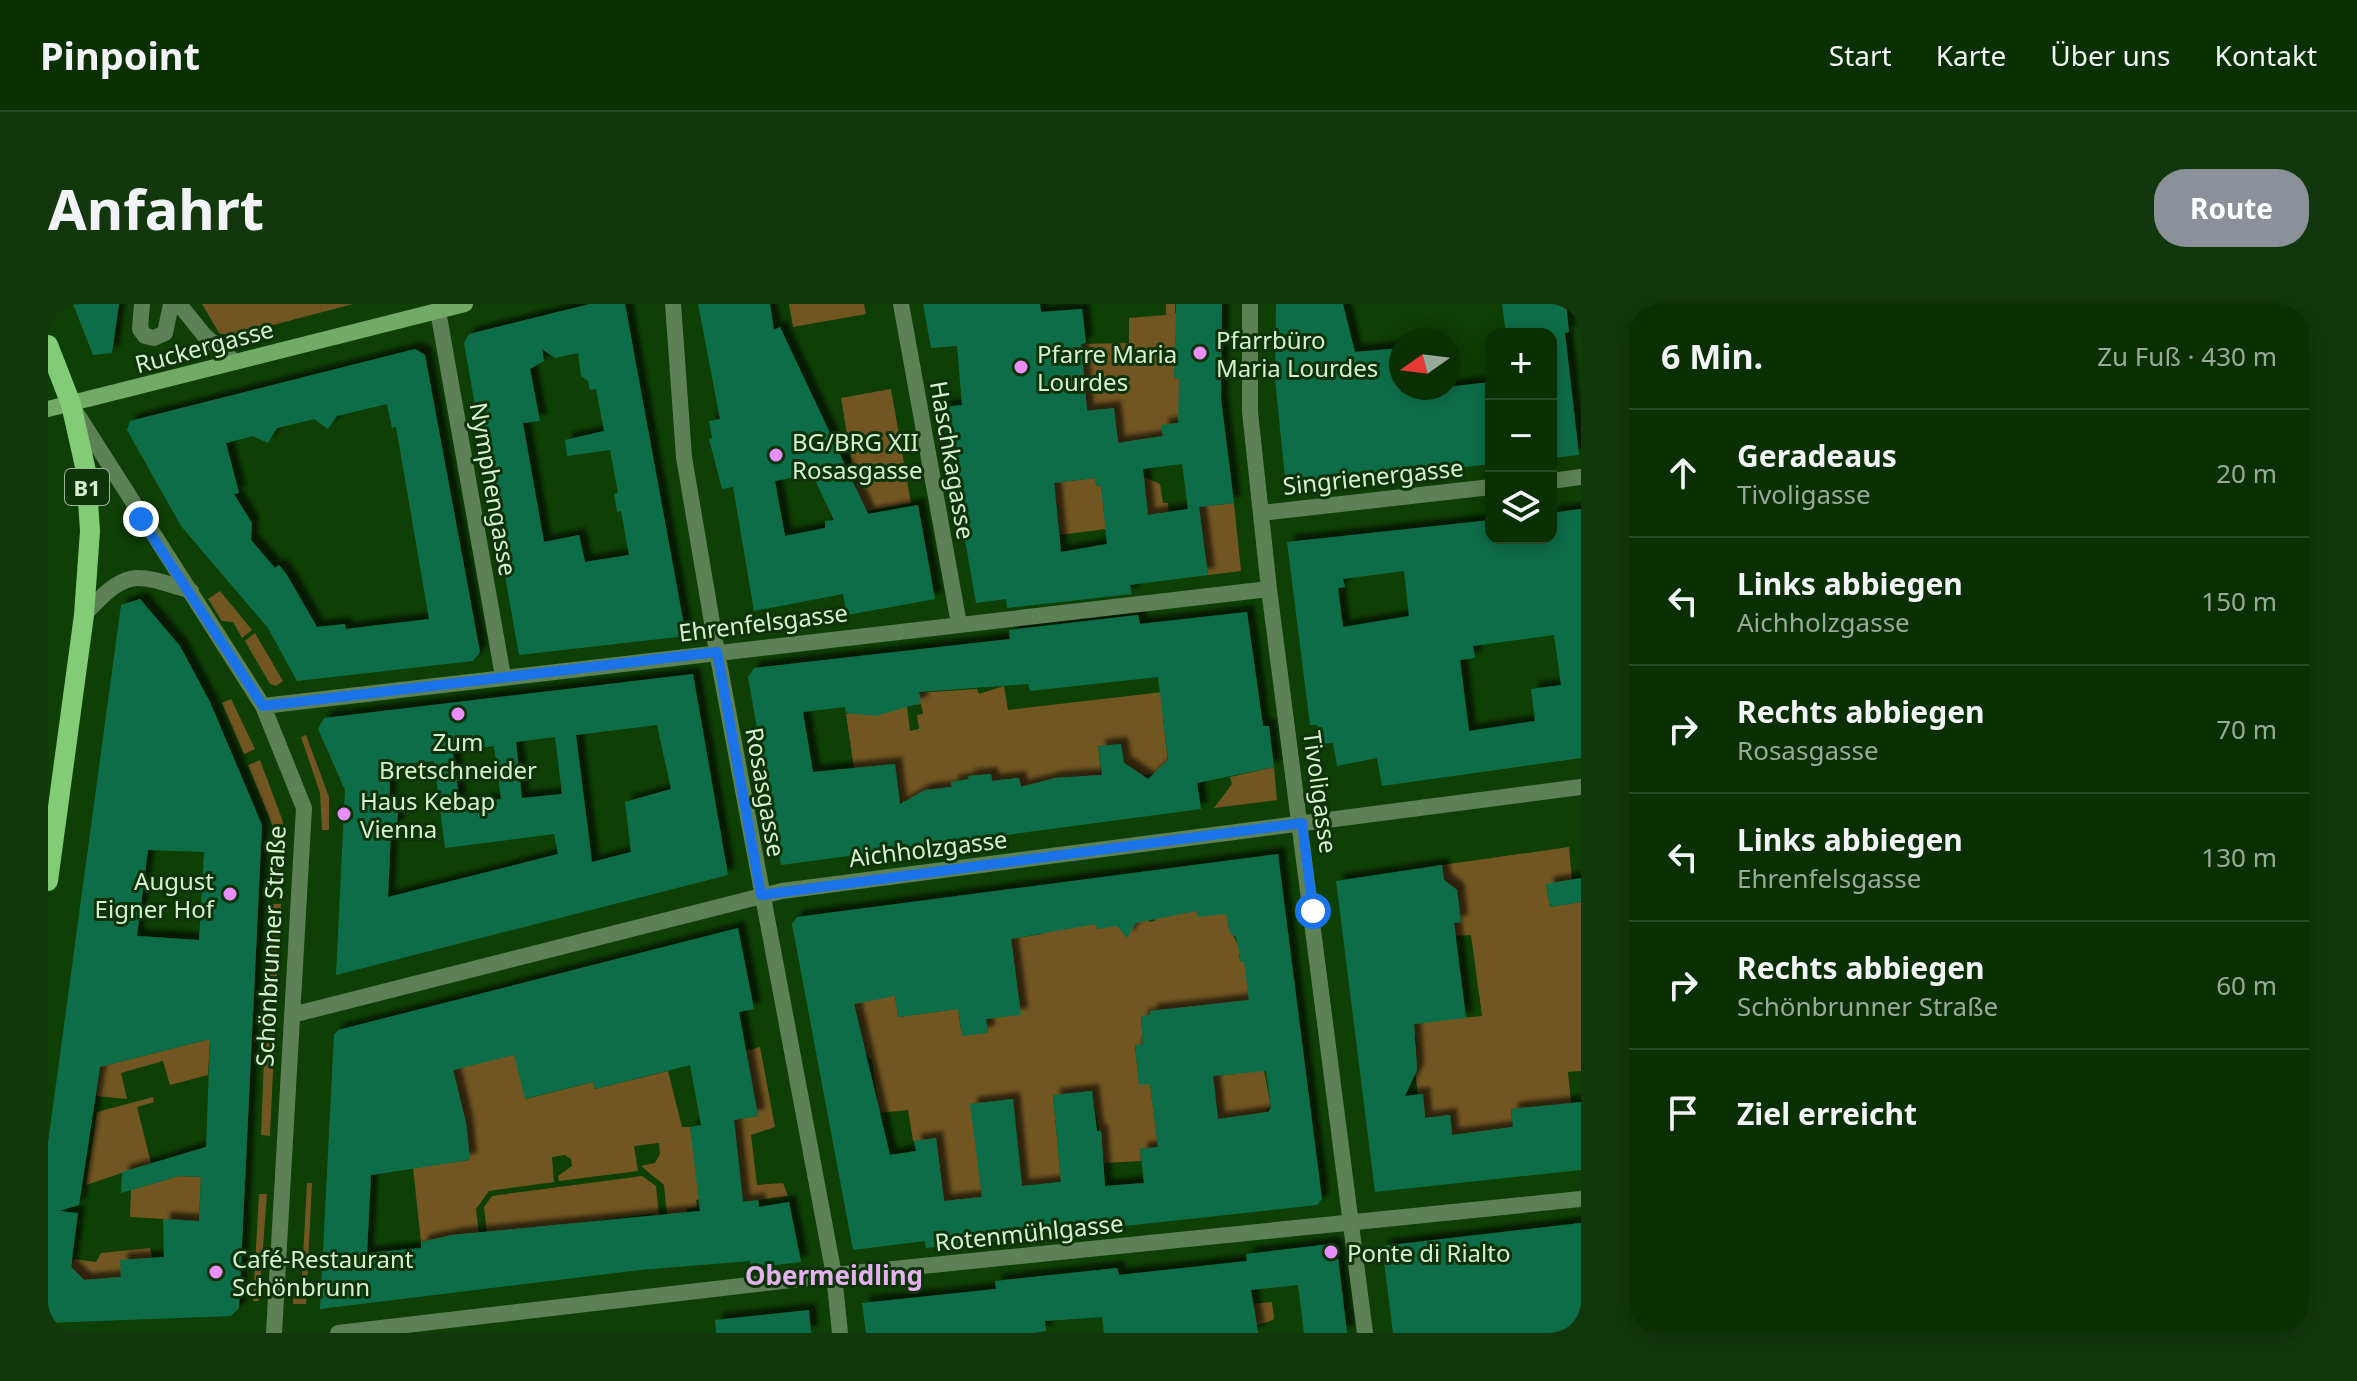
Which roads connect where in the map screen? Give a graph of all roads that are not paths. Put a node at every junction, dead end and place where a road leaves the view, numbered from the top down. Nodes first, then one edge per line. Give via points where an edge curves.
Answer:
1 (142, 304) edge
2 (171, 304) edge
3 (179, 304) edge
4 (465, 304) edge
5 (673, 304) edge
6 (901, 304) edge
7 (1250, 304) edge
8 (438, 311) junction
9 (48, 345) edge
10 (235, 362) junction
11 (71, 404) junction
12 (48, 409) edge
13 (1581, 477) edge
14 (1557, 480) edge
15 (1485, 488) edge
16 (1261, 513) junction
17 (1269, 589) junction
18 (191, 591) junction
19 (84, 615) junction
20 (959, 624) junction
21 (717, 652) junction
22 (503, 676) junction
23 (263, 706) junction
24 (1581, 787) edge
25 (1302, 823) junction
26 (48, 881) edge
27 (761, 895) junction
28 (292, 1015) junction
29 (1581, 1199) edge
30 (1351, 1223) junction
31 (834, 1275) junction
32 (274, 1333) edge
33 (338, 1333) edge
34 (840, 1333) edge
35 (1365, 1333) edge

1 - 2 street via 140,329 154,338 165,333
3 - 10 street
4 - 8 main road, Ruckergasse
5 - 21 street, Rosasgasse via 684,457
6 - 20 street, Haschkagasse
7 - 16 street, Tivoligasse via 1250,412
8 - 10 main road, Ruckergasse
8 - 22 street, Nymphengasse
9 - 11 main road, Schönbrunner Straße / B1
10 - 11 main road, Ruckergasse
11 - 12 main road, Ruckergasse
11 - 18 street, Schönbrunner Straße
11 - 19 main road, B1 via 86,471 90,531
13 - 14 street
15 - 16 street, Singrienergasse
16 - 17 street, Tivoligasse
17 - 20 street, Ehrenfelsgasse
17 - 25 street, Tivoligasse
18 - 19 street via 149,578 128,578 111,587
18 - 23 street, Schönbrunner Straße
19 - 26 main road, B1
20 - 21 street, Ehrenfelsgasse
21 - 22 street, Ehrenfelsgasse
21 - 27 street, Rosasgasse
22 - 23 street, Ehrenfelsgasse
23 - 28 street, Schönbrunner Straße via 304,808
24 - 25 street, Aichholzgasse
25 - 27 street, Aichholzgasse
25 - 30 street, Tivoligasse
27 - 28 street, Aichholzgasse
27 - 31 street, Rosasgasse
28 - 32 street, Schönbrunner Straße
29 - 30 street, Rotenmühlgasse
30 - 31 street, Rotenmühlgasse
30 - 35 street, Tivoligasse
31 - 33 street, Rotenmühlgasse
31 - 34 street, Rosasgasse

